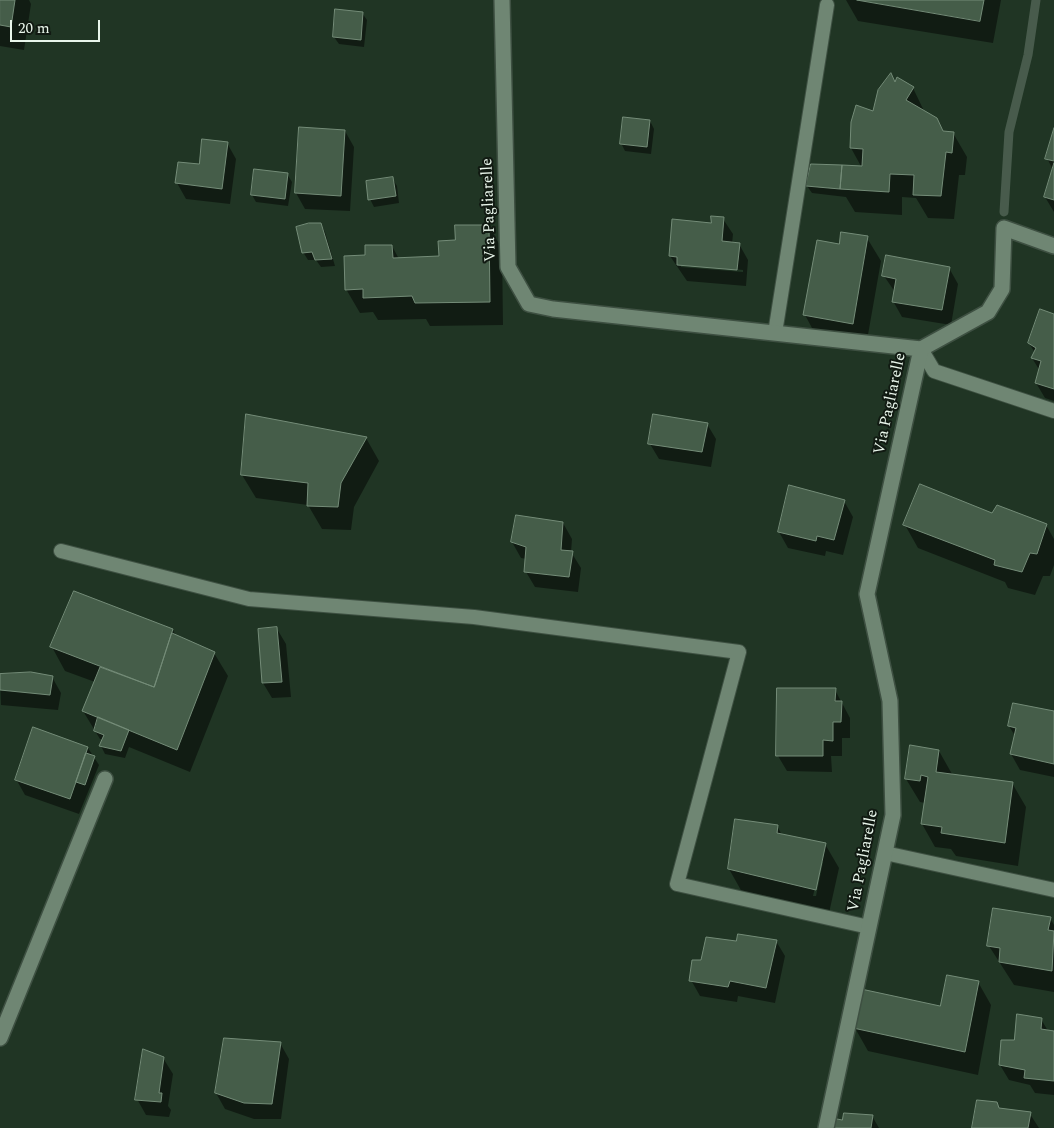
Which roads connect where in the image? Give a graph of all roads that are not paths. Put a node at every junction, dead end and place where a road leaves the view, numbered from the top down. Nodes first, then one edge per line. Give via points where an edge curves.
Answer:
1 (502, 0) edge
2 (827, 5) dead end
3 (1054, 246) edge
4 (775, 333) junction
5 (920, 348) junction
6 (1054, 410) edge
7 (62, 551) dead end
8 (105, 778) dead end
9 (885, 853) junction
10 (1054, 890) edge
11 (869, 926) junction
12 (0, 1038) edge
13 (826, 1128) edge

1 - 4 street, Via Pagliarelle via 508,267 528,304
2 - 4 lane
3 - 5 street via 1004,228 1002,289 988,312
4 - 5 street, Via Pagliarelle
5 - 6 lane via 934,371
5 - 9 street, Via Pagliarelle via 867,594 890,701 893,815
7 - 11 lane via 249,599 474,616 739,652 677,884
8 - 12 street
9 - 10 lane
9 - 11 street, Via Pagliarelle
11 - 13 street, Via Pagliarelle

